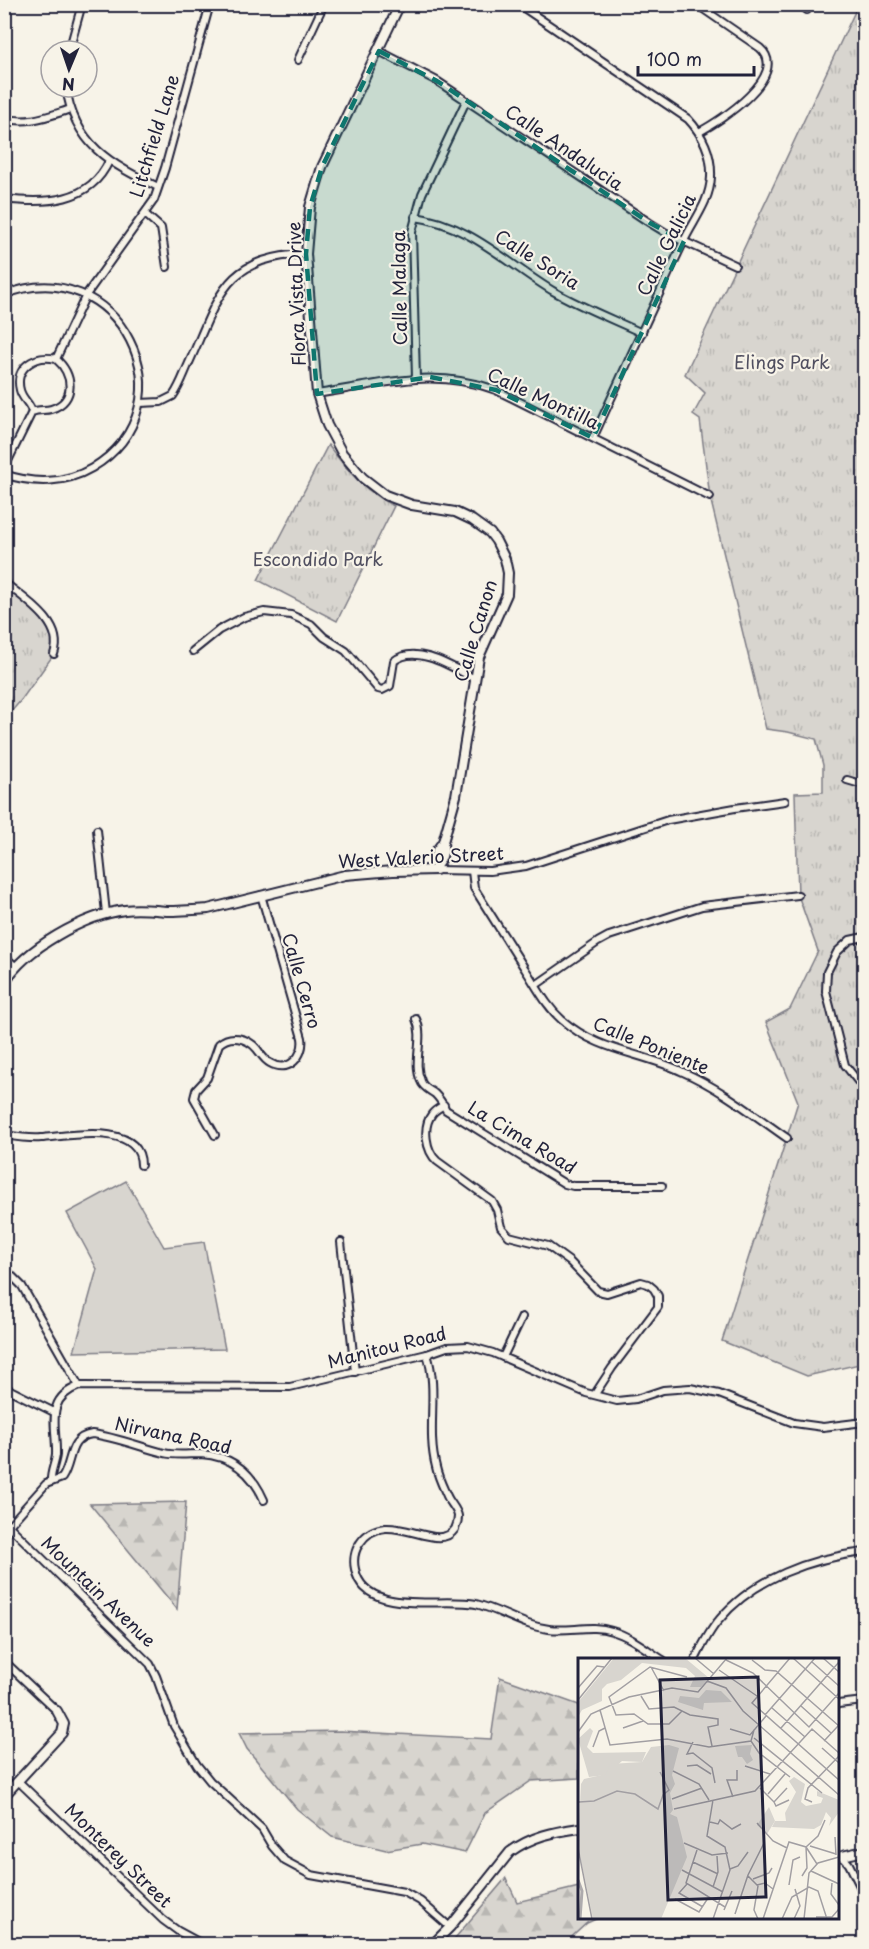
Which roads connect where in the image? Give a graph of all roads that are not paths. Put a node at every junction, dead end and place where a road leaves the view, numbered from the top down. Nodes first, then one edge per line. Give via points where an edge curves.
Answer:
1 (82, 4) edge
2 (210, 4) edge
3 (324, 4) edge
4 (400, 4) edge
5 (518, 4) edge
6 (696, 4) edge
7 (800, 4) edge
8 (807, 10) dead end
9 (72, 39) edge
10 (379, 51) junction
11 (298, 60) dead end
12 (68, 99) edge
13 (466, 100) junction
14 (70, 109) junction
15 (4, 118) edge
16 (699, 132) junction
17 (109, 161) junction
18 (158, 187) junction
19 (4, 199) edge
20 (145, 214) junction
21 (415, 217) junction
22 (684, 241) junction
23 (306, 254) junction
24 (735, 265) dead end
25 (167, 267) dead end
26 (4, 295) edge
27 (86, 295) junction
28 (642, 333) junction
29 (56, 359) junction
30 (416, 378) junction
31 (317, 394) junction
32 (140, 403) junction
33 (32, 411) junction
34 (593, 438) junction
35 (342, 453) joint
36 (4, 469) edge
37 (4, 474) edge
38 (710, 497) dead end
39 (4, 582) edge
40 (193, 651) dead end
41 (54, 654) dead end
42 (475, 679) junction
43 (847, 780) dead end
44 (864, 785) edge
45 (785, 801) dead end
46 (97, 830) dead end
47 (436, 868) junction
48 (472, 871) junction
49 (261, 895) junction
50 (798, 895) dead end
51 (106, 913) junction
52 (864, 937) edge
53 (4, 956) edge
54 (16, 967) junction
55 (4, 983) edge
56 (536, 986) junction
57 (416, 1019) dead end
58 (864, 1089) edge
59 (444, 1105) junction
60 (4, 1135) edge
61 (215, 1135) dead end
62 (787, 1138) dead end
63 (141, 1165) dead end
64 (662, 1185) dead end
65 (341, 1242) dead end
66 (4, 1268) edge
67 (522, 1317) dead end
68 (427, 1354) junction
69 (503, 1357) junction
70 (355, 1372) junction
71 (79, 1386) junction
72 (4, 1387) edge
73 (595, 1394) junction
74 (54, 1412) junction
75 (864, 1422) edge
76 (51, 1482) junction
77 (264, 1500) dead end
78 (6, 1526) edge
79 (864, 1552) edge
80 (661, 1658) edge
81 (695, 1658) edge
82 (4, 1661) edge
83 (864, 1701) edge
84 (839, 1704) edge
85 (57, 1711) joint
86 (18, 1781) junction
87 (4, 1796) edge
88 (578, 1828) edge
89 (864, 1851) edge
90 (840, 1857) edge
91 (864, 1894) edge
92 (450, 1927) junction
93 (202, 1944) edge
94 (434, 1944) edge

1 - 9 street
2 - 18 street, Litchfield Lane
3 - 11 street
4 - 10 street, Flora Vista Drive
5 - 16 street, Calle Galicia via 680,113
6 - 16 street via 760,48 768,62 766,73 748,96 725,117
7 - 8 street
10 - 13 street, Calle Andalucia via 421,71
10 - 23 street, Flora Vista Drive via 321,167 310,207
12 - 14 street
13 - 21 street, Calle Malaga
13 - 22 street, Calle Andalucia via 650,223
14 - 15 street via 33,120
14 - 17 street via 85,137
16 - 22 street, Calle Galicia via 710,159 711,178 707,198
17 - 18 street
17 - 19 street via 90,186 73,196 40,202
18 - 20 street, Litchfield Lane
20 - 25 street via 161,228
20 - 27 street, Litchfield Lane
21 - 28 street, Calle Soria via 455,227 560,294
21 - 30 street, Calle Malaga via 411,247
22 - 24 street, Calle Andalucia
22 - 28 street, Calle Galicia
23 - 31 street, Flora Vista Drive
23 - 32 street via 260,260 234,277 221,294 173,396 166,401
26 - 27 street via 40,287
27 - 29 street, Litchfield Lane
27 - 32 street via 114,315 131,340 141,375
28 - 34 street, Calle Galicia
29 - 33 street via 69,375 68,395 52,409
29 - 33 street via 36,358 21,372 19,388
30 - 31 street, Calle Montilla
30 - 34 street, Calle Montilla via 448,378 484,386
31 - 35 street, Flora Vista Drive
32 - 37 street via 128,435 113,453 89,470 49,481 28,481
33 - 36 street
34 - 38 street, Calle Montilla
35 - 42 street, Calle Canon via 363,478 385,495 465,516 490,533 502,550 508,573 507,594 482,650
39 - 41 street via 50,623 57,640
40 - 42 street via 219,630 244,617 278,613 311,624 346,651 378,689 390,686 392,665 404,655 429,658
42 - 47 street, Calle Canon via 456,796 435,857
43 - 44 street
45 - 48 street, West Valerio Street via 669,820 526,866
46 - 51 street
47 - 48 street, West Valerio Street
47 - 49 street, West Valerio Street via 345,875
48 - 56 street, Calle Poniente via 474,888
49 - 51 street, West Valerio Street via 206,909
49 - 61 street, Calle Cerro via 303,1047 297,1060 280,1066 267,1062 243,1039 229,1038 219,1044 207,1078 194,1098
50 - 56 street via 702,906 609,936
51 - 54 street, West Valerio Street via 42,945
52 - 58 street via 841,946 826,982 845,1065
53 - 54 street
54 - 55 street, West Valerio Street
56 - 62 street, Calle Poniente via 556,1014 589,1039 685,1072
57 - 59 street, La Cima Road via 421,1081
59 - 64 street, La Cima Road via 446,1110 565,1184
59 - 73 street, La Cima Road via 428,1121 431,1154 492,1201 506,1234 548,1246 598,1291 607,1293 640,1282 657,1292 654,1314
60 - 63 street via 118,1137 134,1147
65 - 70 street
66 - 71 street via 22,1286
67 - 69 street
68 - 69 street, Manitou Road via 461,1346
68 - 70 street, Manitou Road
68 - 80 street via 433,1379 432,1446 458,1523 449,1534 440,1537 395,1527 373,1531 362,1540 355,1554 360,1582 378,1596 402,1602 465,1603 549,1629 612,1630
69 - 73 street, Manitou Road
70 - 71 street, Manitou Road via 290,1387
71 - 74 street via 63,1396
72 - 74 street
73 - 75 street, Manitou Road via 627,1401 663,1390 690,1388 719,1394 794,1424 823,1427
74 - 76 street via 56,1457
76 - 77 street, Nirvana Road via 65,1475 77,1441 92,1434 166,1453 201,1454 234,1462 250,1474
76 - 78 street, Nirvana Road
78 - 92 street, Mountain Avenue via 150,1664 174,1726 197,1765 262,1829 285,1860 311,1875 404,1892
79 - 81 street via 805,1564 764,1584 728,1610
82 - 85 street
83 - 84 street
85 - 86 street via 64,1724 62,1733
86 - 87 street
86 - 93 street, Monterey Street via 163,1920
88 - 92 street via 542,1834 510,1852
89 - 90 street
90 - 91 street via 849,1864
92 - 94 street

